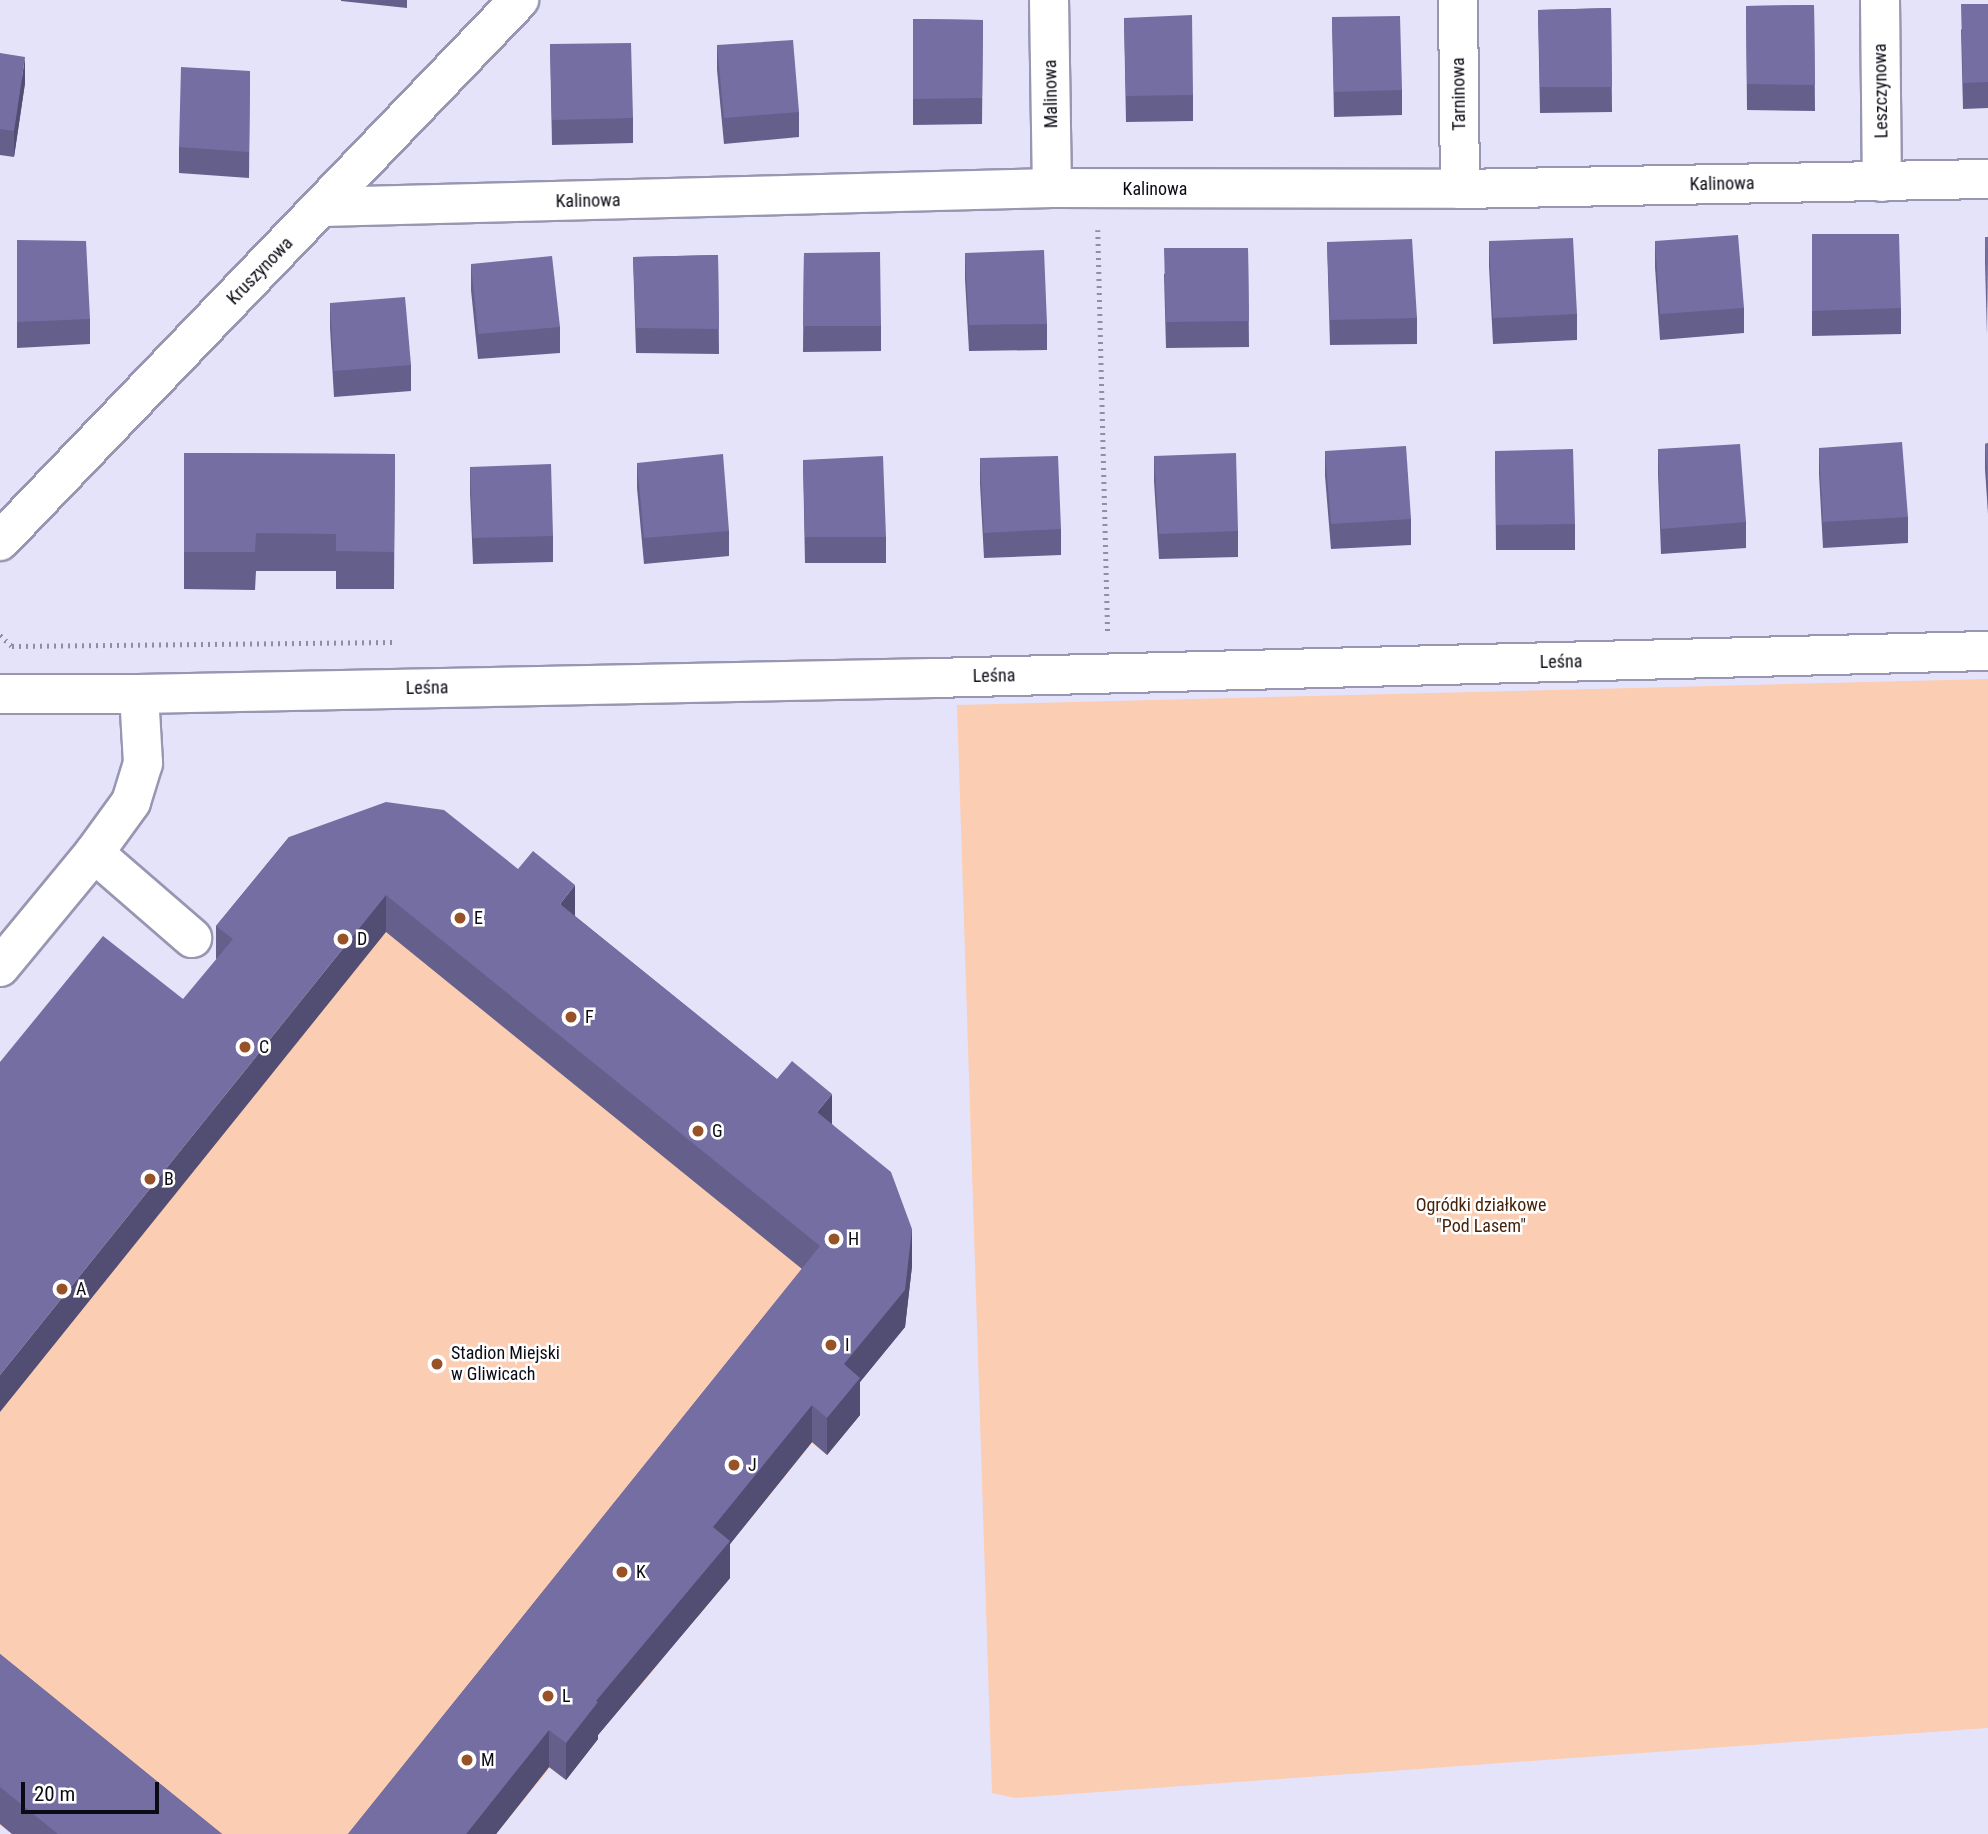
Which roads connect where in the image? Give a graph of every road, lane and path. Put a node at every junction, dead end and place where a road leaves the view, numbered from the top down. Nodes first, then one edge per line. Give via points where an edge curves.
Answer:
1 (519, 0) edge
2 (1049, 0) edge
3 (1458, 0) edge
4 (1880, 0) edge
5 (1988, 179) edge
6 (1882, 182) junction
7 (1052, 188) junction
8 (1460, 189) junction
9 (322, 207) junction
10 (1098, 224) dead end
11 (0, 541) edge
12 (0, 635) edge
13 (403, 642) dead end
14 (1988, 651) edge
15 (1109, 673) junction
16 (0, 694) edge
17 (139, 694) junction
18 (94, 853) junction
19 (192, 938) dead end
20 (0, 967) edge

1 - 9 street, Kruszynowa
2 - 7 street, Malinowa
3 - 8 street, Tarninowa
4 - 6 street, Leszczynowa
5 - 6 street, Kalinowa
6 - 8 street, Kalinowa
7 - 8 street, Kalinowa
7 - 9 street, Kalinowa
9 - 11 street, Kruszynowa
10 - 15 path
12 - 13 path via 12,646
14 - 15 street, Leśna
15 - 17 street, Leśna
16 - 17 street, Leśna
17 - 18 street via 143,763 131,802
18 - 19 street
18 - 20 street

